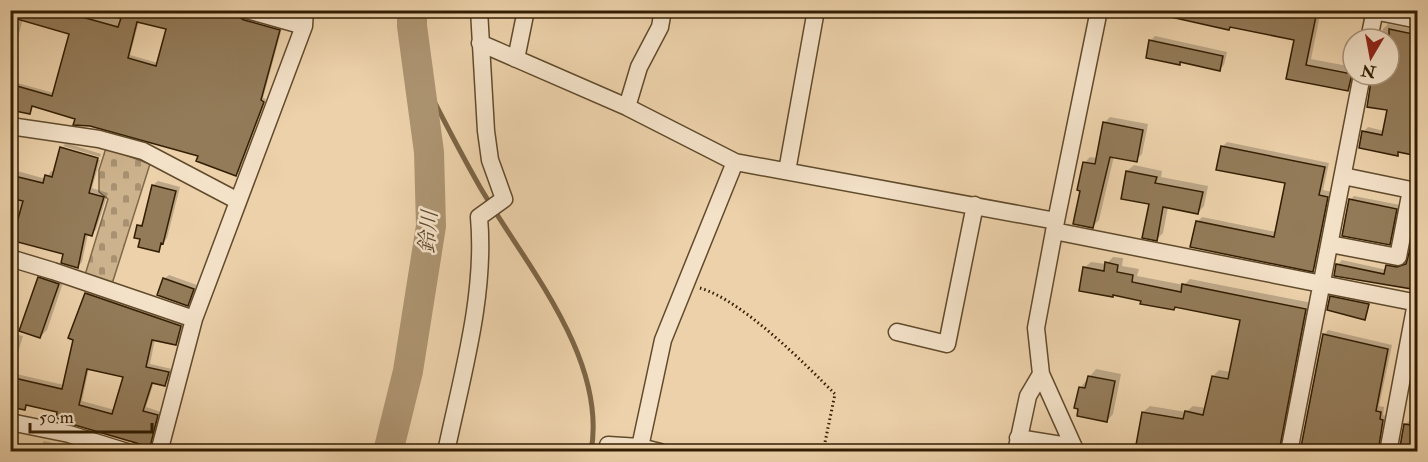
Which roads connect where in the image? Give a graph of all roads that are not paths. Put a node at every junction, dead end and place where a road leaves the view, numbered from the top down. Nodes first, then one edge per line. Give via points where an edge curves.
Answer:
1 (247, 10) edge
2 (479, 10) edge
3 (526, 10) edge
4 (663, 10) edge
5 (816, 10) edge
6 (1099, 10) edge
7 (1375, 11) edge
8 (304, 18) edge
9 (1418, 20) edge
10 (1372, 27) edge
11 (480, 43) junction
12 (516, 58) junction
13 (1360, 87) edge
14 (627, 106) junction
15 (10, 126) edge
16 (735, 162) junction
17 (787, 171) junction
18 (1343, 176) junction
19 (238, 201) junction
20 (975, 205) junction
21 (1055, 226) junction
22 (1330, 244) junction
23 (10, 258) edge
24 (1322, 284) junction
25 (1417, 303) edge
26 (194, 320) junction
27 (897, 332) dead end
28 (1041, 374) junction
29 (10, 422) edge
30 (1017, 445) edge
31 (640, 447) junction
32 (1075, 449) edge
33 (127, 452) edge
34 (159, 452) edge
35 (446, 452) edge
36 (607, 452) edge
37 (660, 452) edge
38 (1289, 452) edge
39 (1388, 452) edge

1 - 8 street
2 - 11 street
3 - 12 street
4 - 14 street via 660,27 639,67
5 - 17 street
6 - 21 street
7 - 9 street
7 - 10 street
8 - 19 street
11 - 12 street
11 - 35 street via 490,160 504,199 479,216 481,271
12 - 14 street
13 - 18 street
14 - 16 street
15 - 19 street via 99,139 143,152
16 - 17 street
16 - 31 street via 663,340
17 - 20 street
18 - 22 street
18 - 22 street via 1411,190 1398,257
19 - 26 street
20 - 21 street
20 - 27 street via 947,344
21 - 24 street
21 - 28 street via 1036,328
22 - 24 street
23 - 26 street
24 - 25 street
24 - 38 street
25 - 39 street
26 - 34 street
28 - 30 street via 1028,396
28 - 32 street
29 - 33 street via 69,434
30 - 32 street
31 - 36 street via 608,445
31 - 37 street

